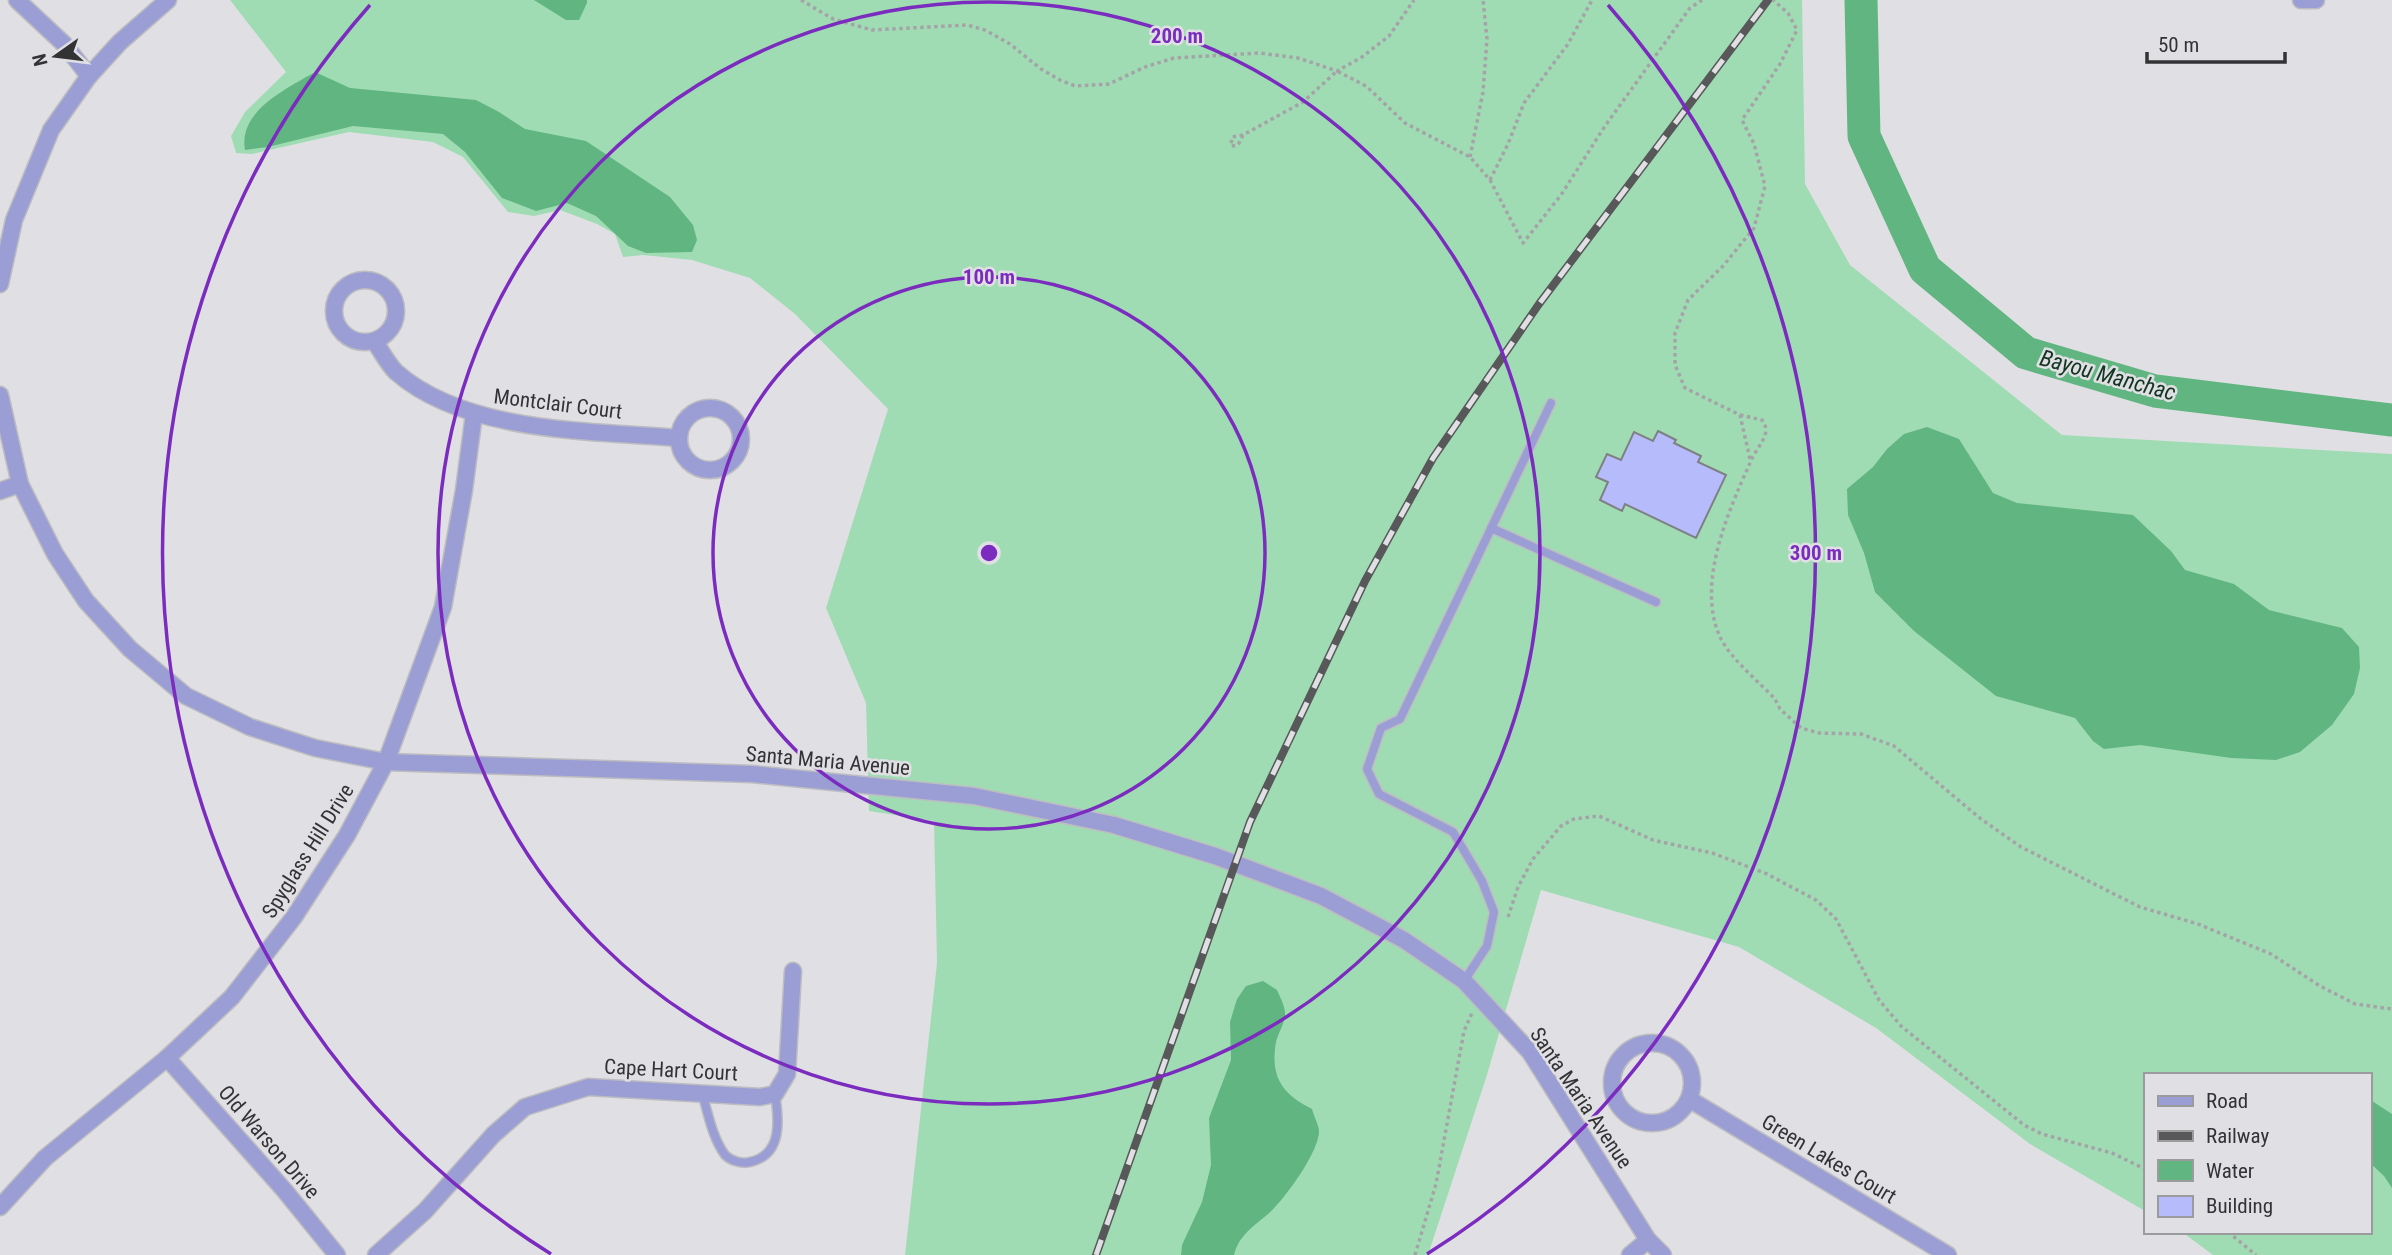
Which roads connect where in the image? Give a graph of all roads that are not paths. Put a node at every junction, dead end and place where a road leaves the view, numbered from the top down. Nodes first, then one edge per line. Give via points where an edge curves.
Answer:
1 (17, 0) edge
2 (168, 0) edge
3 (2301, 0) edge
4 (2316, 0) edge
5 (89, 76) junction
6 (0, 284) edge
7 (374, 342) junction
8 (0, 395) edge
9 (1551, 403) dead end
10 (474, 414) junction
11 (679, 438) dead end
12 (20, 484) junction
13 (0, 491) edge
14 (1491, 528) junction
15 (1656, 601) dead end
16 (386, 762) junction
17 (793, 971) dead end
18 (1464, 981) junction
19 (167, 1058) junction
20 (702, 1093) junction
21 (775, 1094) junction
22 (1689, 1099) junction
23 (0, 1207) edge
24 (1648, 1240) junction
25 (337, 1255) edge
26 (376, 1255) edge
27 (1630, 1255) edge
28 (1663, 1255) edge
29 (1948, 1255) edge

1 - 5 street via 64,44
2 - 5 street via 120,41
3 - 4 street
5 - 6 street via 51,130 14,220
7 - 7 street via 393,326 395,301 379,283 355,281 337,297 335,321 351,340
7 - 10 street, Montclair Court via 395,371 422,390
8 - 12 street, Santa Maria Avenue
9 - 14 lane
10 - 11 street, Montclair Court via 528,426
10 - 16 street, Spyglass Hill Drive via 443,607
12 - 13 street
12 - 16 street, Santa Maria Avenue via 55,554 86,601 130,649 186,696 250,727 315,748
14 - 15 lane
14 - 18 lane via 1400,719 1381,728 1367,769 1378,794 1452,832 1482,881 1494,912 1487,946
16 - 18 street, Santa Maria Avenue via 752,775 974,796 1025,806 1114,825 1215,856 1321,897 1404,940
16 - 19 street, Spyglass Hill Drive via 294,917 232,997
17 - 21 street via 787,1074
18 - 24 street, Santa Maria Avenue via 1530,1052
19 - 23 street, Spyglass Hill Drive via 45,1158
19 - 25 street, Old Warson Drive
20 - 21 street, Cape Hart Court
20 - 21 lane via 715,1139 727,1157 743,1164 759,1160 774,1146 779,1119
20 - 26 street, Cape Hart Court via 588,1087 525,1107
22 - 22 street via 1692,1086 1685,1061 1665,1046 1639,1045 1619,1061 1613,1073 1615,1099 1633,1119 1659,1123 1682,1110
22 - 29 street, Green Lakes Court
24 - 27 street
24 - 28 street, Santa Maria Avenue

